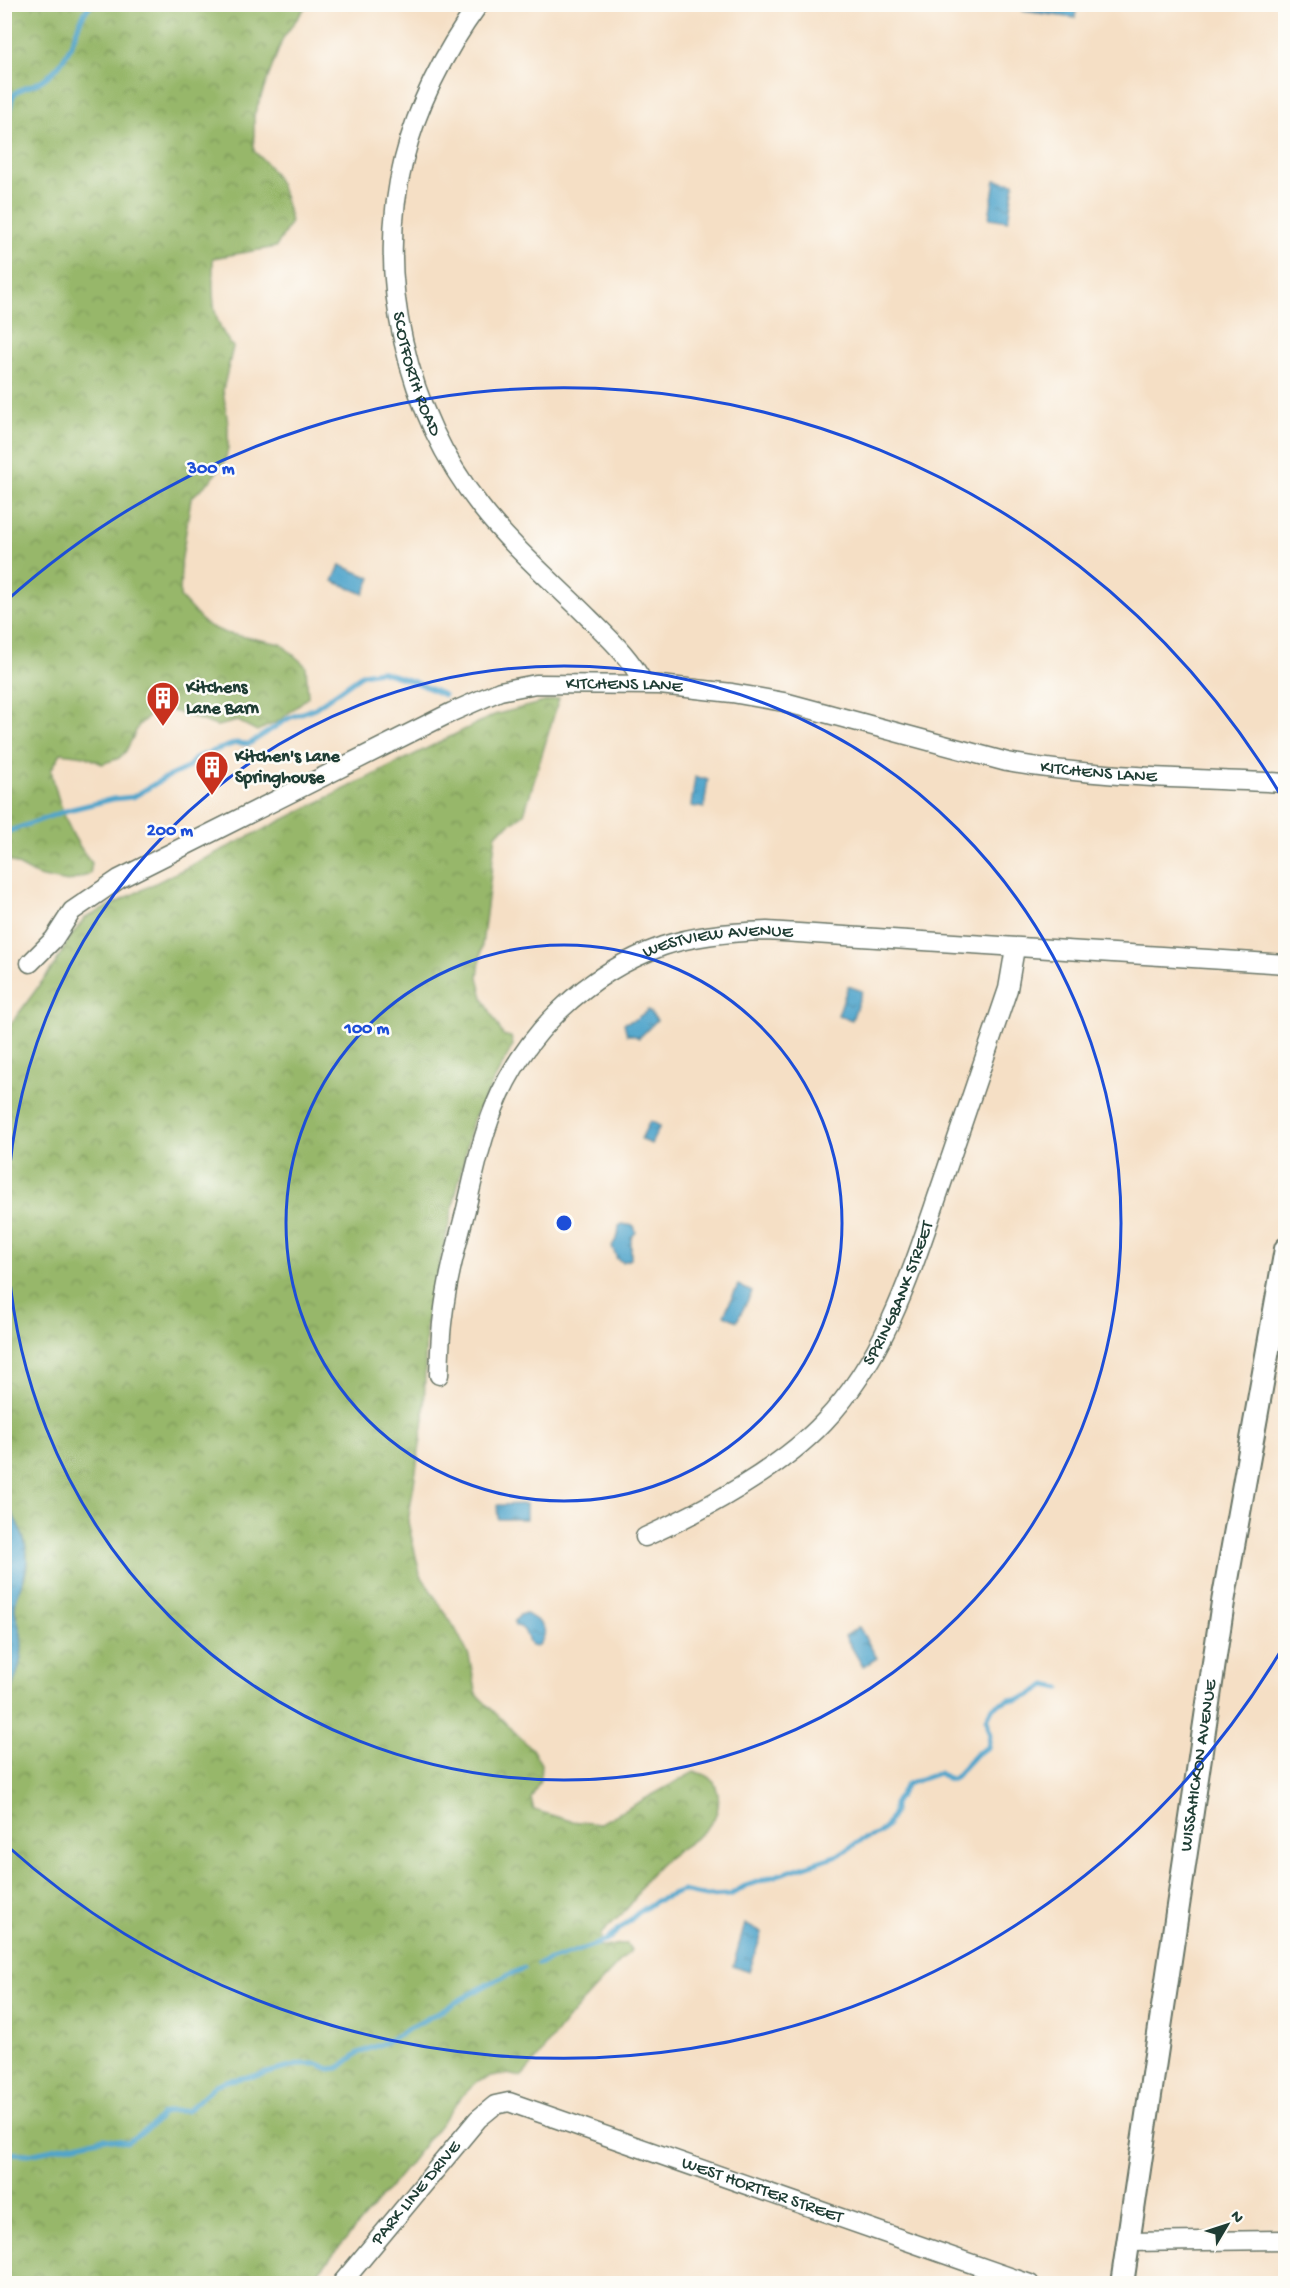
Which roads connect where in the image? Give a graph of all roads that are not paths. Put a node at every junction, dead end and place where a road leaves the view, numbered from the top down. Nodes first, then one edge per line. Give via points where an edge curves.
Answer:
1 (479, 4) edge
2 (644, 684) junction
3 (1286, 783) edge
4 (1015, 948) junction
5 (30, 963) dead end
6 (1286, 964) edge
7 (1286, 1249) edge
8 (440, 1375) dead end
9 (645, 1537) dead end
10 (495, 2104) joint
11 (1286, 2240) edge
12 (1128, 2242) junction
13 (341, 2283) edge
14 (1030, 2283) edge
15 (1122, 2283) edge

1 - 2 street, SCOTFORTH ROAD via 437,71 403,161 396,209 394,290 408,360 428,420 481,507 622,651
2 - 3 street, KITCHENS LANE via 765,698 1031,766
2 - 5 street, KITCHENS LANE via 536,684 485,697 118,879 72,911 54,939
4 - 6 street, WESTVIEW AVENUE
4 - 8 street, WESTVIEW AVENUE via 767,931 728,933 686,940 649,952 609,972 577,995 535,1036 511,1073 489,1122 447,1290
4 - 9 street, SPRINGBANK STREET via 1008,989 918,1254 887,1330 867,1365 832,1413 796,1447 724,1496
7 - 12 street, WISSAHICKON AVENUE via 1223,1602
10 - 13 street, PARK LINE DRIVE via 478,2119
10 - 14 street, WEST HORTTER STREET via 509,2102 521,2106
11 - 12 street
12 - 15 street, WISSAHICKON AVENUE

